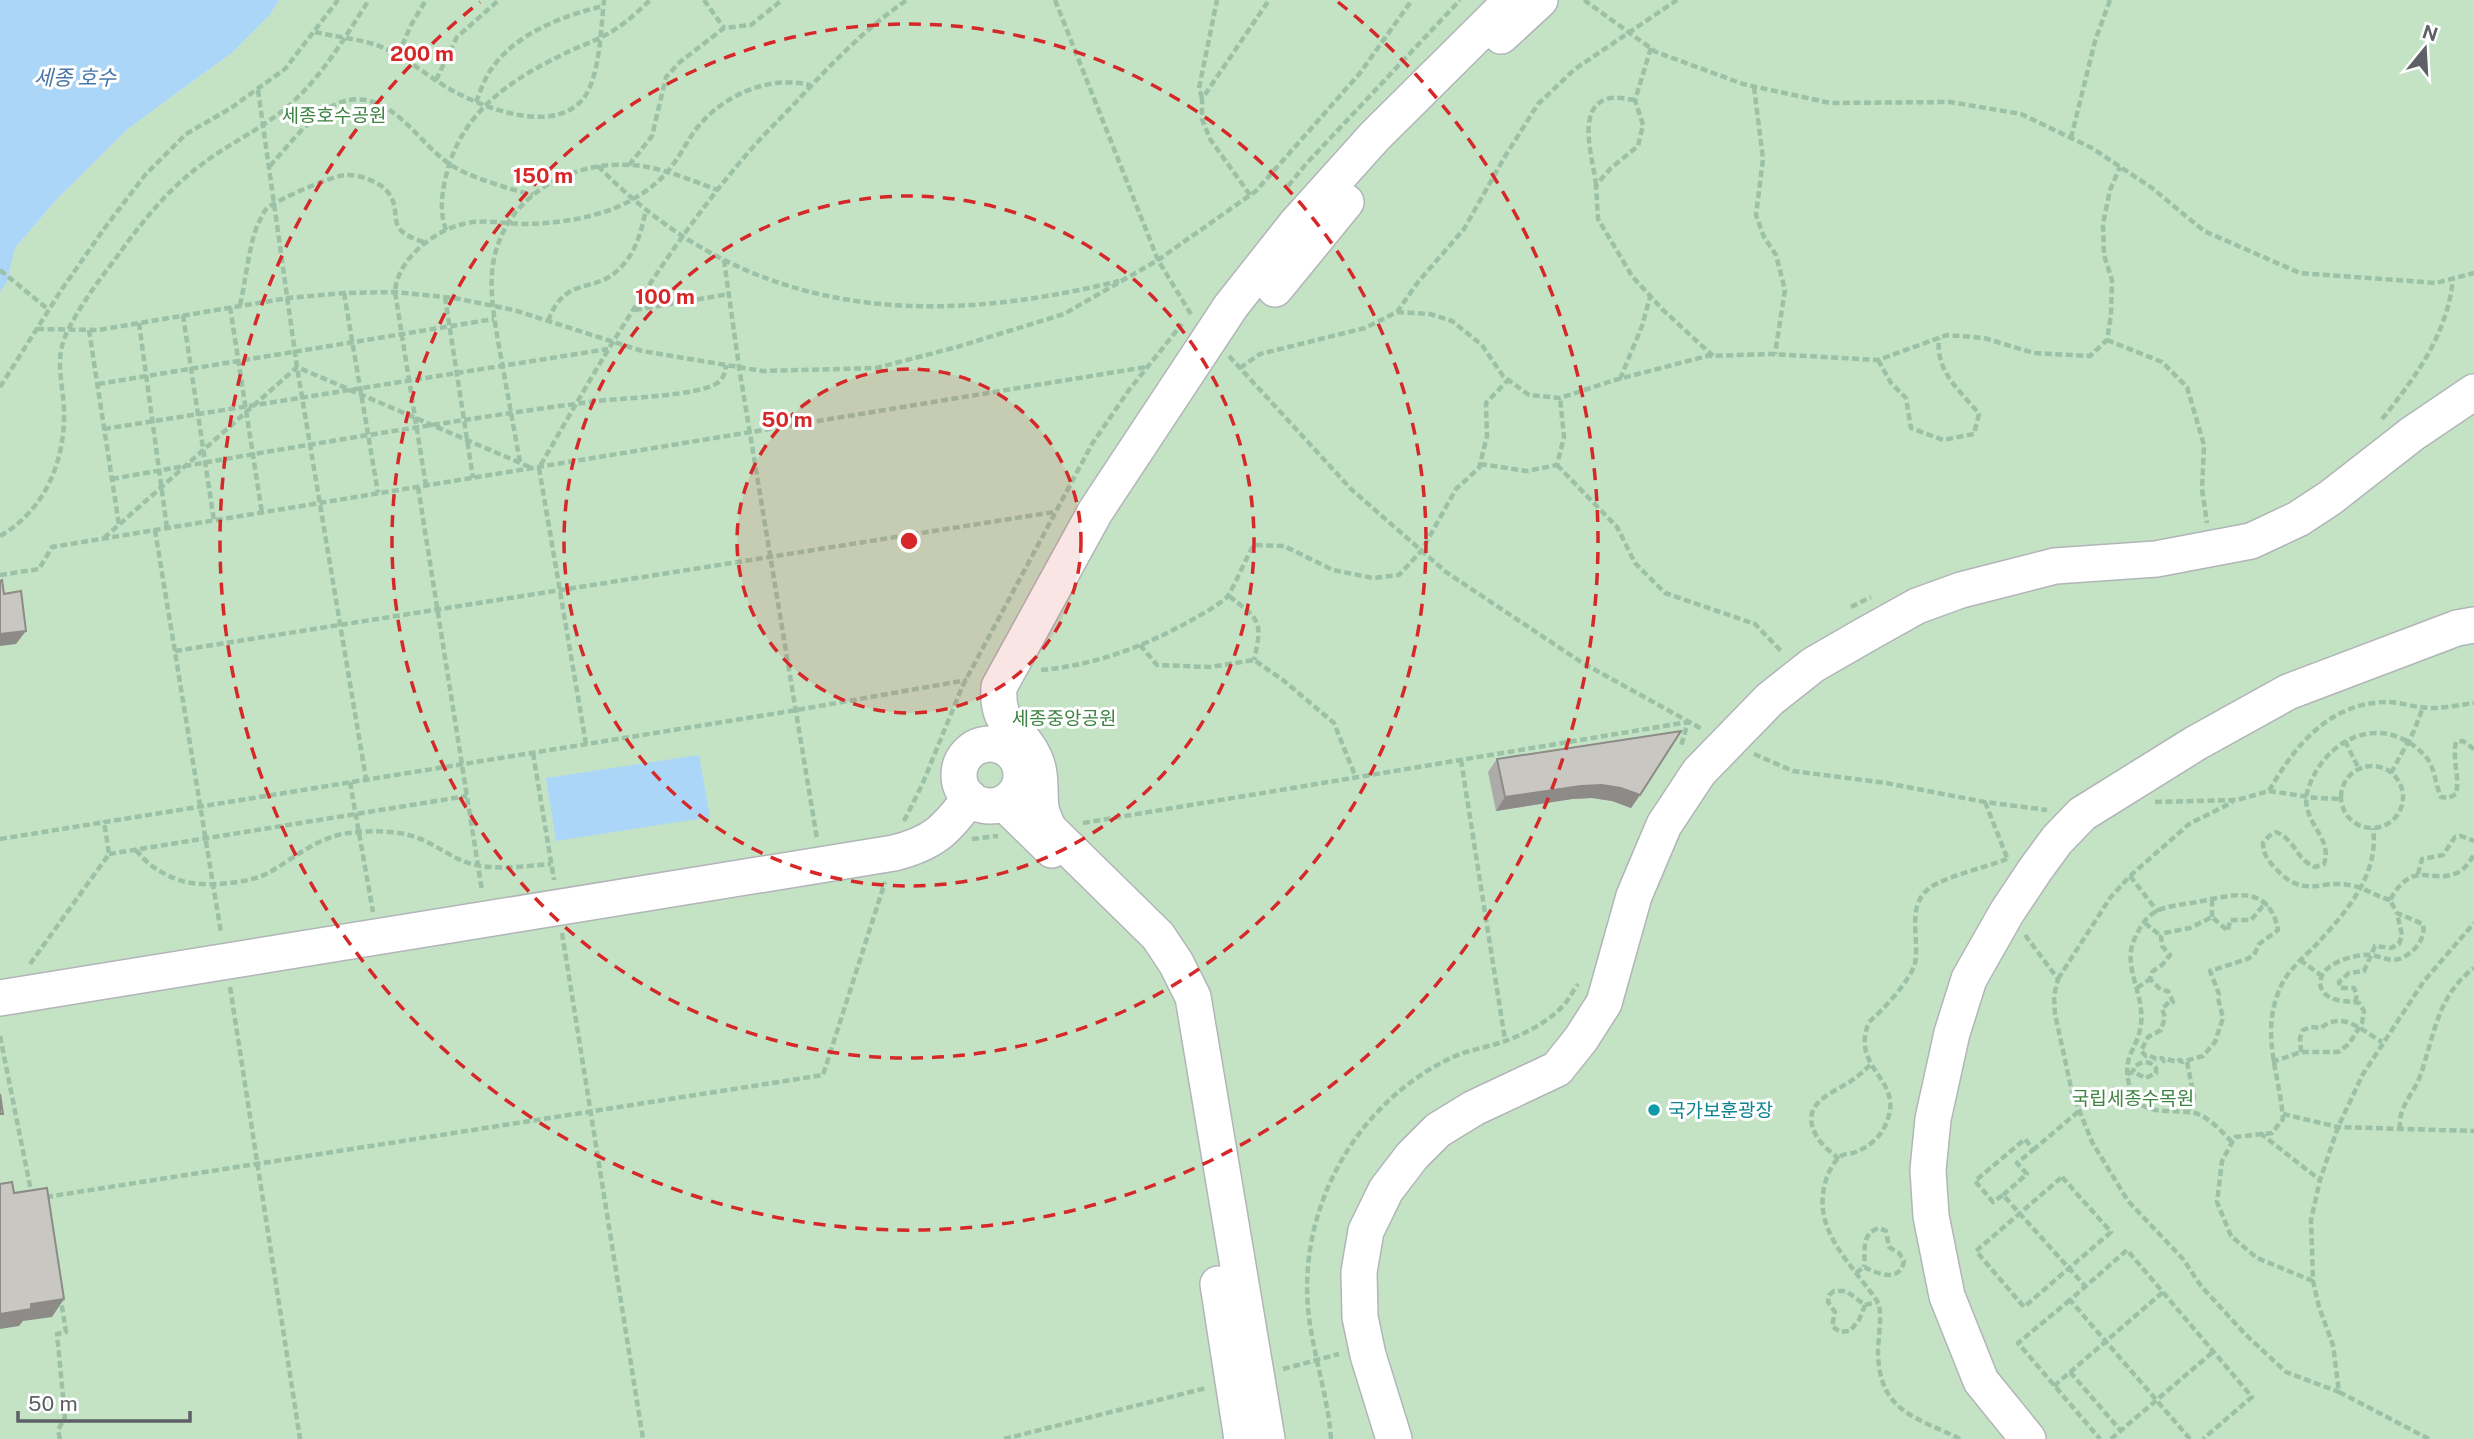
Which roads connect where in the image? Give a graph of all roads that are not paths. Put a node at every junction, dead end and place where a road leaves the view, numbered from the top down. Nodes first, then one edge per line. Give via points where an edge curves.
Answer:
1 (1512, 0) edge
2 (1540, 0) edge
3 (1217, 343) junction
4 (2474, 392) edge
5 (2474, 625) edge
6 (1000, 733) junction
7 (970, 798) junction
8 (1004, 803) junction
9 (1041, 831) junction
10 (0, 998) edge
11 (1245, 1378) junction
12 (1242, 1439) edge
13 (1268, 1439) edge
14 (1394, 1439) edge
15 (2028, 1439) edge

1 - 3 lane via 1375,136 1295,225 1231,306
2 - 3 lane via 1389,149
3 - 6 lane via 1095,512 1018,673 999,687
4 - 14 lane via 2330,498 2251,541 2156,559 2055,566 1961,590 1917,606 1813,665 1770,699 1713,730 1699,772 1664,825 1634,896 1604,1003 1581,1040 1557,1069 1438,1130 1386,1190 1366,1231 1359,1272 1360,1317
5 - 15 lane via 2288,692 2082,814 2012,905 1969,979 1933,1119 1928,1170 1931,1216 1947,1296 1981,1381
6 - 7 lane via 975,747 961,762 960,784
6 - 8 lane via 1022,768 1019,788
6 - 9 lane via 1023,740 1035,759 1041,784
7 - 8 lane via 983,806
7 - 10 lane via 947,828 918,847 897,833 558,908
8 - 9 lane
9 - 11 lane via 1133,930 1158,963 1175,1003
11 - 12 lane
11 - 13 lane

